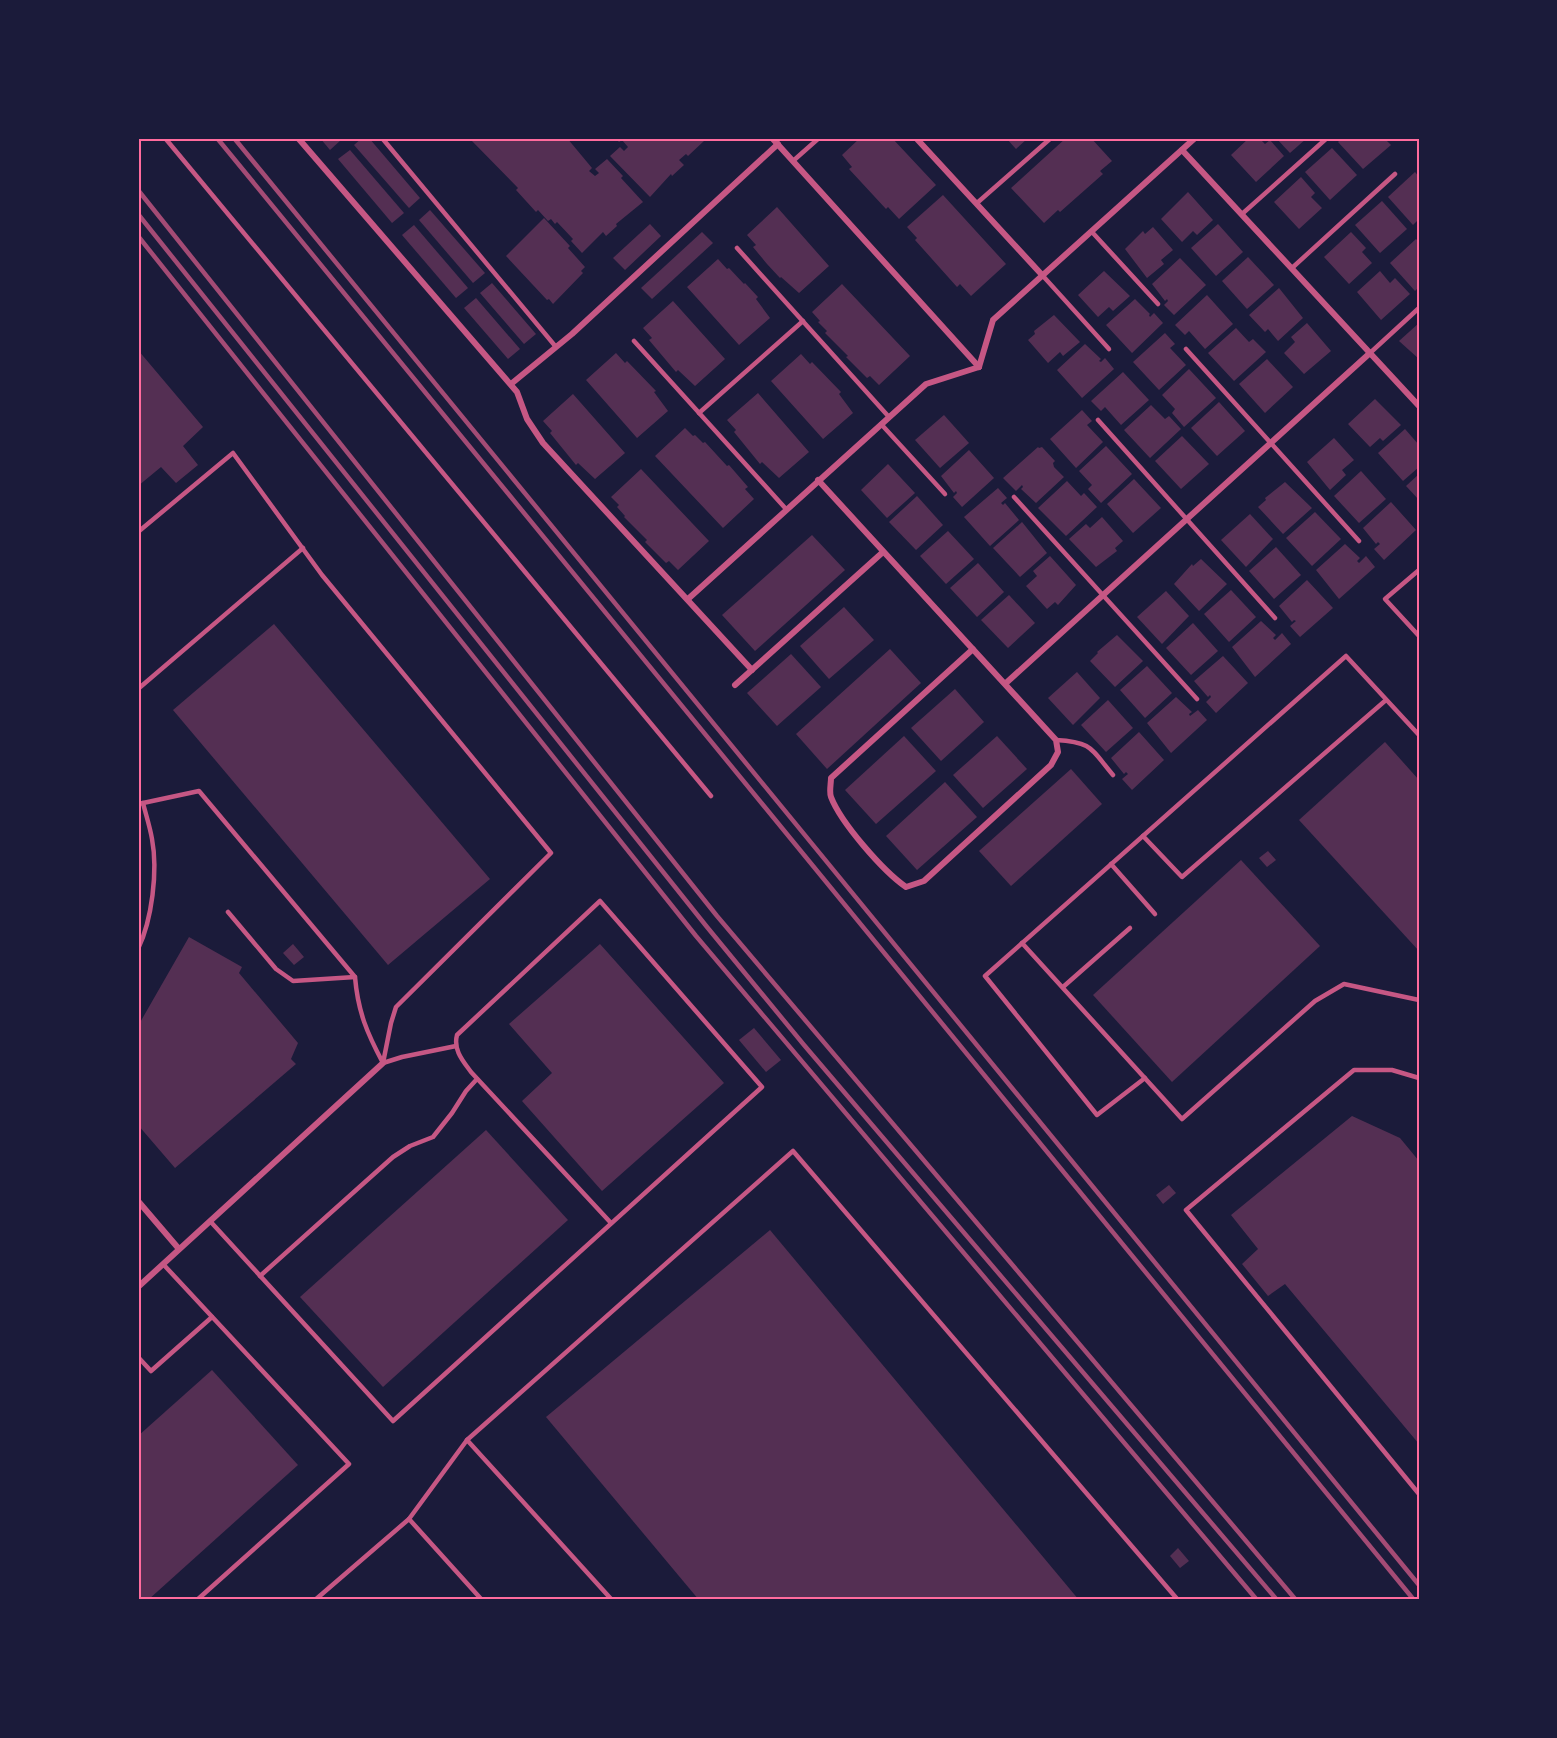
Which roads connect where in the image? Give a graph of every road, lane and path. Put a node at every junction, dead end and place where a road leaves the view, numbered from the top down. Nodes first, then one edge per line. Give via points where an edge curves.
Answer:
1 (165, 138) edge
2 (298, 138) edge
3 (382, 138) edge
4 (772, 138) edge
5 (819, 138) edge
6 (916, 138) edge
7 (1051, 138) edge
8 (1195, 138) edge
9 (1327, 138) edge
10 (778, 144) junction
11 (1182, 150) junction
12 (793, 161) junction
13 (1395, 174) dead end
14 (977, 203) junction
15 (1242, 214) junction
16 (1092, 232) junction
17 (737, 248) dead end
18 (1292, 268) junction
19 (1043, 276) junction
20 (1158, 304) dead end
21 (1419, 308) edge
22 (802, 321) junction
23 (634, 341) dead end
24 (556, 347) junction
25 (1109, 349) dead end
26 (1186, 349) dead end
27 (1370, 353) junction
28 (979, 367) junction
29 (511, 384) junction
30 (1419, 406) edge
31 (699, 413) junction
32 (889, 417) junction
33 (1098, 420) dead end
34 (881, 424) junction
35 (1271, 443) junction
36 (818, 480) junction
37 (945, 494) dead end
38 (1014, 497) dead end
39 (786, 509) junction
40 (1187, 520) junction
41 (138, 532) edge
42 (1359, 541) dead end
43 (303, 548) junction
44 (883, 552) junction
45 (1419, 570) edge
46 (1103, 596) junction
47 (688, 599) junction
48 (1275, 618) dead end
49 (1419, 636) edge
50 (973, 649) junction
51 (752, 670) junction
52 (1006, 684) junction
53 (735, 685) dead end
54 (138, 689) edge
55 (1197, 699) dead end
56 (1386, 700) junction
57 (1419, 735) edge
58 (1056, 741) junction
59 (1113, 776) dead end
60 (711, 796) dead end
61 (141, 804) edge
62 (1143, 836) junction
63 (1111, 864) junction
64 (228, 912) dead end
65 (1155, 914) dead end
66 (1130, 928) dead end
67 (1022, 943) junction
68 (138, 949) edge
69 (355, 977) junction
70 (1063, 987) junction
71 (1419, 1000) edge
72 (456, 1046) junction
73 (383, 1064) junction
74 (1145, 1078) junction
75 (1419, 1078) edge
76 (477, 1079) junction
77 (138, 1201) edge
78 (210, 1221) junction
79 (611, 1223) junction
80 (179, 1249) junction
81 (163, 1264) junction
82 (260, 1276) junction
83 (138, 1287) edge
84 (212, 1317) junction
85 (138, 1357) edge
86 (467, 1440) junction
87 (1419, 1494) edge
88 (409, 1519) junction
89 (197, 1600) edge
90 (315, 1600) edge
91 (482, 1600) edge
92 (612, 1600) edge
93 (1178, 1600) edge

1 - 60 lane
2 - 29 street
3 - 24 lane
4 - 10 street
5 - 12 lane
6 - 14 street
7 - 14 lane
8 - 11 street
9 - 15 lane
10 - 12 street
10 - 24 street
11 - 15 street
11 - 16 street
12 - 28 street
13 - 18 lane
14 - 19 street
15 - 18 street
16 - 19 street
16 - 20 lane
17 - 22 lane
18 - 27 street
19 - 25 lane
19 - 28 street via 993,320
21 - 27 lane
22 - 31 lane
22 - 32 lane
23 - 31 lane
24 - 29 street
26 - 35 lane
27 - 30 street
27 - 35 street
28 - 32 street via 926,384
29 - 47 street via 543,443
31 - 39 lane
32 - 34 street
33 - 40 lane
34 - 36 street
34 - 37 lane
35 - 40 street
35 - 42 lane
36 - 39 street
36 - 44 street
38 - 46 lane
39 - 47 street
40 - 46 street
40 - 48 lane
41 - 43 lane via 233,453
43 - 54 lane
43 - 73 lane via 551,853 396,1007
44 - 50 street
44 - 51 street
45 - 49 lane via 1385,599
46 - 52 street
46 - 55 lane
47 - 51 street
50 - 52 street
50 - 58 street via 831,778 830,795 889,875 906,887 924,882 1052,765 1058,752
51 - 53 street
52 - 58 street
56 - 57 lane
56 - 62 lane via 1182,876
56 - 62 lane via 1346,656
58 - 59 lane via 1088,746
61 - 68 lane via 155,866 147,923
61 - 69 lane via 199,791
62 - 63 lane
63 - 65 lane
63 - 67 lane
64 - 69 lane via 276,969 293,981
66 - 70 lane
67 - 70 lane
67 - 74 lane via 985,976 1097,1115
69 - 73 lane via 367,1033
70 - 74 lane
71 - 74 lane via 1344,984 1316,1001 1182,1119
72 - 73 lane
72 - 76 lane
72 - 79 lane via 457,1035 600,901 762,1087
73 - 78 street
75 - 87 lane via 1392,1070 1353,1071 1186,1210
76 - 79 lane
76 - 82 lane via 433,1137 393,1156
77 - 80 street
78 - 80 street
78 - 82 lane
79 - 82 lane via 393,1421
80 - 81 street
81 - 83 street
81 - 84 lane
84 - 85 lane via 151,1371
84 - 89 lane via 349,1464
86 - 88 lane
86 - 92 lane
86 - 93 lane via 793,1151
88 - 90 lane
88 - 91 lane

